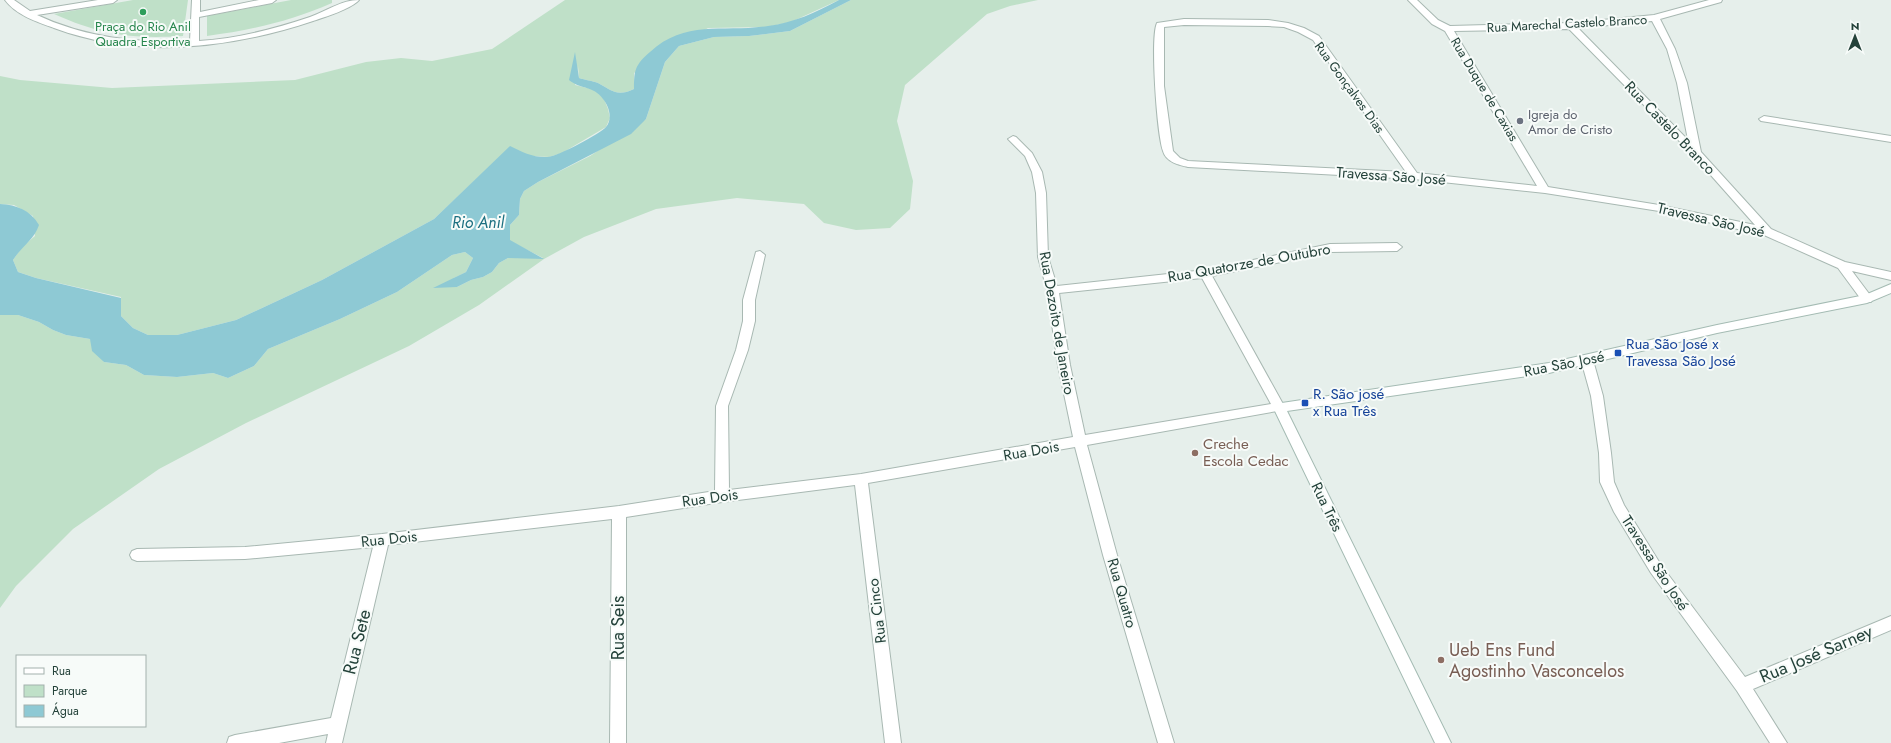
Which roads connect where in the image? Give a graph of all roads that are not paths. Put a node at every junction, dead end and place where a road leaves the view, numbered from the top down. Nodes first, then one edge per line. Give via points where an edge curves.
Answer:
1 (10, 0) edge
2 (59, 0) edge
3 (113, 0) edge
4 (196, 0) edge
5 (272, 0) edge
6 (355, 0) edge
7 (1412, 0) edge
8 (1718, 0) edge
9 (1704, 2) edge
10 (340, 4) edge
11 (57, 9) junction
12 (28, 14) junction
13 (195, 15) junction
14 (1654, 18) junction
15 (1268, 23) joint
16 (1571, 26) junction
17 (1448, 30) junction
18 (194, 44) junction
19 (1764, 119) dead end
20 (1014, 139) dead end
21 (1891, 139) edge
22 (1696, 153) junction
23 (1414, 176) junction
24 (1545, 190) junction
25 (1767, 232) junction
26 (1397, 247) dead end
27 (760, 255) dead end
28 (1842, 265) junction
29 (1205, 274) junction
30 (1891, 276) edge
31 (1891, 288) edge
32 (1053, 290) junction
33 (1867, 299) junction
34 (1587, 360) junction
35 (1280, 408) junction
36 (1080, 442) junction
37 (861, 479) junction
38 (722, 496) junction
39 (619, 512) junction
40 (382, 540) junction
41 (137, 555) dead end
42 (1891, 623) edge
43 (1742, 686) junction
44 (337, 725) junction
45 (236, 743) edge
46 (334, 743) edge
47 (618, 743) edge
48 (893, 743) edge
49 (1166, 743) edge
50 (1443, 743) edge
51 (1779, 743) edge

1 - 12 street
2 - 11 street
3 - 11 street
4 - 13 street
5 - 13 street
6 - 10 street
7 - 17 street, Rua Duque de Caxias via 1435,22
8 - 9 street, Rua Marechal Castelo Branco
9 - 14 street, Rua Marechal Castelo Branco
10 - 18 street via 308,21 272,31
11 - 12 street
12 - 18 street via 63,30 100,40 153,45
13 - 18 street
14 - 16 street, Rua Marechal Castelo Branco
14 - 22 street via 1671,49 1682,83
15 - 23 street, Rua Gonçalves Dias via 1285,25 1316,38
15 - 23 street, Travessa São José via 1184,22 1160,25 1159,86 1168,152 1172,158 1188,164
16 - 17 street, Rua Marechal Castelo Branco
16 - 22 street, Rua Castelo Branco
17 - 24 street, Rua Duque de Caxias
19 - 21 street
20 - 32 street, Rua Dezoito de Janeiro via 1029,154 1037,172 1041,193 1043,257
22 - 25 street, Rua Castelo Branco
23 - 24 street, Travessa São José
24 - 25 street, Travessa São José via 1659,208
25 - 28 street, Travessa São José
26 - 29 street, Rua Quatorze de Outubro via 1330,248
27 - 38 street via 749,300 750,321 722,406
28 - 30 street, Travessa São José
28 - 33 street, Travessa São José
29 - 32 street, Rua Quatorze de Outubro
29 - 35 street, Rua Três
31 - 33 street, Rua São José
32 - 36 street, Rua Dezoito de Janeiro via 1064,365
33 - 34 street, Rua São José via 1717,329
34 - 35 street, Rua São José via 1549,368
34 - 43 street, Travessa São José via 1597,396 1607,482 1616,501 1656,569
35 - 36 street, Rua Dois
35 - 50 street, Rua Três
36 - 37 street, Rua Dois
36 - 49 street, Rua Quatro via 1110,555
37 - 38 street, Rua Dois
37 - 48 street, Rua Cinco
38 - 39 street, Rua Dois
39 - 40 street, Rua Dois
39 - 47 street, Rua Seis
40 - 41 street, Rua Dois via 245,553
40 - 44 street, Rua Sete
42 - 43 street, Rua José Sarney
43 - 51 street, Travessa São José
44 - 45 street
44 - 46 street, Rua Sete

